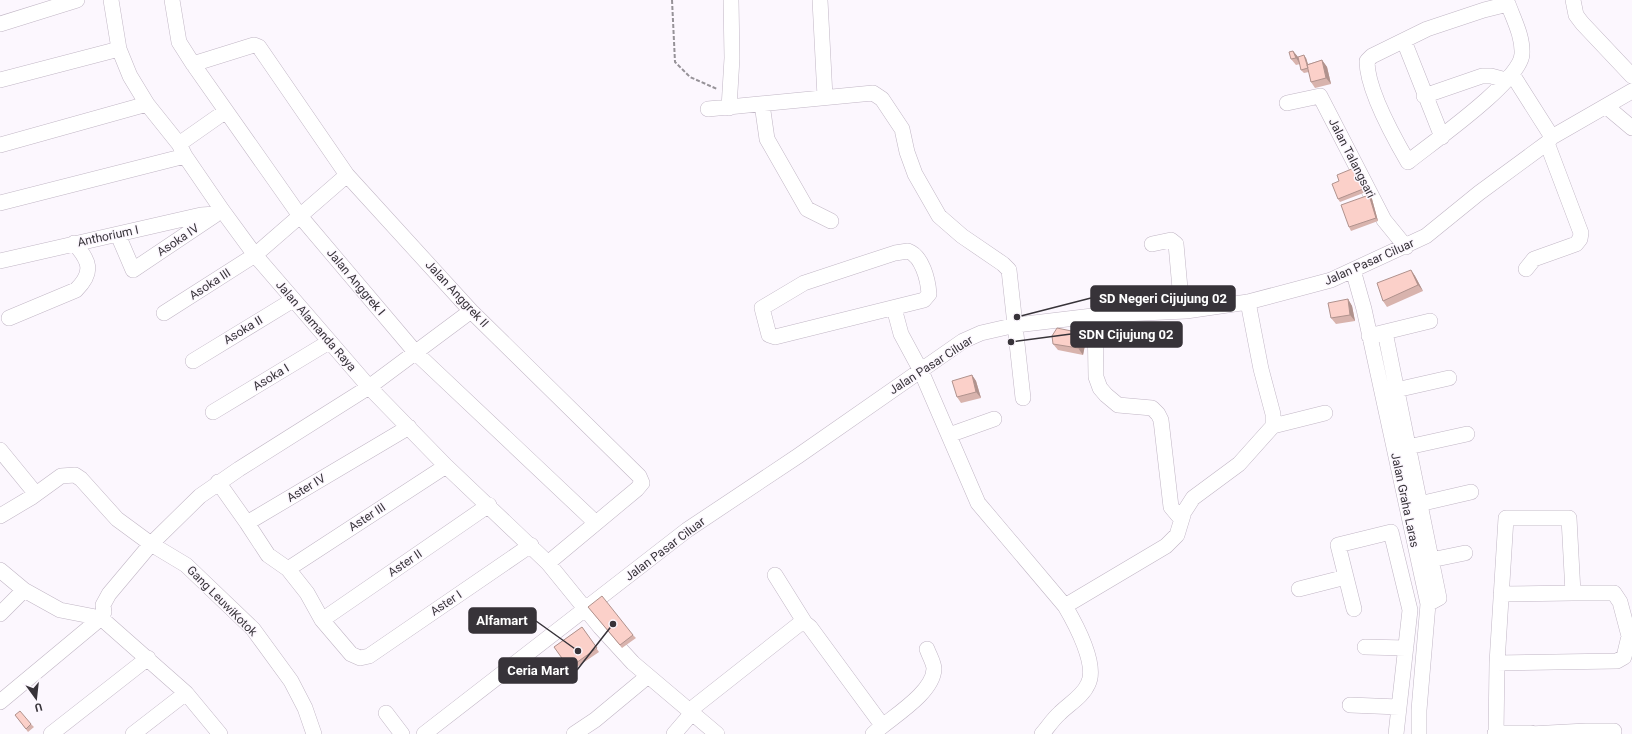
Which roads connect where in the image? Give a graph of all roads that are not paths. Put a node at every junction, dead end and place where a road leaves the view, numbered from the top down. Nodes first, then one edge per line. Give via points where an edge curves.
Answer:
1 (77, 0) edge
2 (111, 0) edge
3 (172, 0) edge
4 (731, 0) edge
5 (820, 0) edge
6 (1573, 0) edge
7 (0, 24) edge
8 (1404, 41) junction
9 (119, 49) junction
10 (193, 64) junction
11 (1632, 76) edge
12 (1509, 77) junction
13 (0, 80) edge
14 (1632, 91) edge
15 (1424, 96) junction
16 (825, 97) junction
17 (730, 100) junction
18 (1286, 103) dead end
19 (147, 104) junction
20 (762, 104) junction
21 (1607, 107) junction
22 (708, 109) dead end
23 (226, 111) junction
24 (1632, 128) edge
25 (1442, 136) junction
26 (1550, 140) junction
27 (0, 145) edge
28 (182, 150) junction
29 (347, 175) junction
30 (0, 203) edge
31 (219, 212) junction
32 (300, 216) junction
33 (831, 221) dead end
34 (118, 235) junction
35 (74, 243) junction
36 (1152, 244) dead end
37 (1406, 247) junction
38 (255, 255) junction
39 (0, 261) edge
40 (1526, 269) dead end
41 (1353, 270) junction
42 (293, 300) junction
43 (1248, 302) junction
44 (894, 308) junction
45 (471, 311) junction
46 (1182, 311) junction
47 (164, 313) dead end
48 (1095, 316) junction
49 (9, 318) dead end
50 (1430, 321) dead end
51 (1016, 325) junction
52 (1385, 332) junction
53 (1369, 336) junction
54 (329, 342) junction
55 (416, 353) junction
56 (193, 361) dead end
57 (920, 371) junction
58 (1449, 378) dead end
59 (369, 387) junction
60 (1396, 390) junction
61 (1023, 398) dead end
62 (213, 412) dead end
63 (1326, 413) dead end
64 (994, 419) dead end
65 (1272, 426) junction
66 (409, 427) junction
67 (1467, 434) dead end
68 (948, 436) junction
69 (1408, 447) junction
70 (0, 450) edge
71 (446, 466) junction
72 (218, 482) junction
73 (1471, 492) dead end
74 (36, 494) junction
75 (1419, 504) junction
76 (489, 505) junction
77 (0, 516) edge
78 (1181, 519) junction
79 (247, 523) junction
80 (596, 523) junction
81 (151, 544) junction
82 (531, 545) junction
83 (1465, 552) dead end
84 (1431, 560) junction
85 (548, 563) junction
86 (288, 569) junction
87 (0, 570) edge
88 (775, 575) dead end
89 (1346, 577) junction
90 (1299, 589) dead end
91 (24, 590) junction
92 (1573, 593) junction
93 (1501, 594) junction
94 (1428, 604) junction
95 (1065, 606) junction
96 (586, 609) junction
97 (1354, 609) dead end
98 (0, 614) edge
99 (101, 618) junction
100 (322, 620) junction
101 (805, 623) junction
102 (1365, 647) dead end
103 (1406, 648) junction
104 (927, 649) dead end
105 (148, 658) junction
106 (1497, 663) junction
107 (648, 676) junction
108 (186, 693) junction
109 (0, 702) edge
110 (1350, 705) dead end
111 (1399, 707) junction
112 (691, 712) junction
113 (386, 713) dead end
114 (878, 730) edge
115 (1614, 731) dead end
116 (1496, 733) edge
117 (1586, 733) edge
118 (51, 734) edge
119 (133, 734) edge
120 (220, 734) edge
121 (314, 734) edge
122 (402, 734) edge
123 (424, 734) edge
124 (574, 734) edge
125 (674, 734) edge
126 (718, 734) edge
127 (1042, 734) edge
128 (1396, 734) edge
129 (1420, 734) edge
130 (1530, 734) edge

1 - 7 street
2 - 9 street, Jalan Alamanda Raya
3 - 10 street, Jalan Anggrek I via 179,42
4 - 17 street via 733,28
5 - 16 street
6 - 11 street via 1576,15 1582,23
8 - 12 street via 1441,25 1508,4 1521,41 1522,56
8 - 15 street
8 - 25 street via 1372,56 1367,61 1376,97 1404,165
9 - 13 street
9 - 19 street, Jalan Alamanda Raya via 130,76
10 - 23 street, Jalan Anggrek I
10 - 29 street, Jalan Anggrek II via 254,45 259,47
12 - 15 street via 1482,76
12 - 25 street via 1492,96
12 - 26 street
14 - 21 street, Jalan Pasar Ciluar
15 - 25 street
16 - 20 street
16 - 51 street via 873,93 882,99 902,129 906,152 915,174 940,216 962,236 1009,270
17 - 20 street
17 - 22 street
18 - 37 street, Jalan Talangsari via 1320,96 1384,220
19 - 27 street
19 - 28 street, Jalan Alamanda Raya
20 - 33 street via 767,139 808,209
21 - 24 street
21 - 26 street, Jalan Pasar Ciluar
23 - 28 street
23 - 32 street, Jalan Anggrek I
26 - 37 street, Jalan Pasar Ciluar via 1478,193 1426,236
26 - 40 street via 1581,233 1580,239 1576,244 1534,259
28 - 30 street
28 - 31 street, Jalan Alamanda Raya
29 - 32 street, Asoka III
29 - 45 street, Jalan Anggrek II
31 - 34 street, Anthorium I
31 - 34 street, Asoka IV via 133,270
31 - 38 street, Jalan Alamanda Raya
32 - 38 street, Asoka III
32 - 55 street, Jalan Anggrek I
34 - 35 street, Anthorium I
35 - 39 street, Anthorium I
35 - 49 street via 85,256 88,268 83,283 76,290
36 - 46 street via 1171,240 1176,244
37 - 41 street, Jalan Pasar Ciluar
38 - 42 street, Jalan Alamanda Raya
38 - 47 street, Asoka III
41 - 43 street, Jalan Pasar Ciluar via 1331,280
41 - 53 street, Jalan Graha Laras
42 - 54 street, Jalan Alamanda Raya
42 - 56 street, Asoka II
43 - 46 street, Jalan Pasar Ciluar
43 - 65 street via 1273,414
44 - 44 street via 924,300 929,294 929,286 918,257 908,251 894,253 804,283 762,308 769,335 772,337
44 - 57 street via 901,334
45 - 55 street
45 - 80 street, Jalan Anggrek II via 639,476 642,483 637,489
46 - 48 street, Jalan Pasar Ciluar
48 - 51 street, Jalan Pasar Ciluar
48 - 78 street via 1096,377 1100,388 1118,405 1152,408 1158,414 1161,420 1171,507
50 - 52 street
51 - 57 street, Jalan Pasar Ciluar via 981,333 963,341
51 - 61 street
52 - 53 street
52 - 60 street
53 - 94 street, Jalan Graha Laras
54 - 59 street, Jalan Alamanda Raya
54 - 62 street, Asoka I
55 - 59 street
55 - 80 street, Jalan Anggrek I
57 - 68 street
57 - 96 street, Jalan Pasar Ciluar via 687,530
58 - 60 street
59 - 66 street, Jalan Alamanda Raya
59 - 72 street
60 - 69 street
63 - 65 street
64 - 68 street
65 - 78 street via 1239,464 1193,498
66 - 71 street, Jalan Alamanda Raya
66 - 79 street, Aster IV
67 - 69 street
68 - 95 street via 978,503
69 - 75 street
70 - 74 street
71 - 76 street, Jalan Alamanda Raya
71 - 86 street, Aster III
72 - 79 street
72 - 81 street
73 - 75 street
74 - 77 street
74 - 81 street, Gang LeuwiKotok via 62,476 74,475 81,479 117,519
75 - 84 street
76 - 82 street, Jalan Alamanda Raya
76 - 100 street, Aster II
78 - 95 street via 1178,535 1166,546
79 - 86 street via 268,555
80 - 85 street, Jalan Anggrek II
81 - 99 street via 109,594 103,605 104,612
81 - 121 street, Gang LeuwiKotok via 186,565 253,629 291,681 305,708
82 - 85 street, Jalan Alamanda Raya
82 - 100 street, Aster I via 369,656 360,658 351,654
83 - 84 street
84 - 94 street via 1439,598
85 - 96 street, Jalan Alamanda Raya
86 - 100 street via 307,593
87 - 91 street
88 - 101 street
89 - 90 street
89 - 97 street, Jalan Graha Laras
89 - 103 street, Jalan Graha Laras via 1338,545 1391,532 1410,610
91 - 98 street
91 - 99 street via 60,610
92 - 93 street
92 - 93 street via 1569,518 1506,518
92 - 106 street via 1614,593 1620,602 1629,636 1624,657 1617,661
93 - 106 street
94 - 129 street, Jalan Graha Laras via 1419,710
95 - 127 street via 1076,624 1090,663 1091,674 1083,692 1058,714
96 - 107 street, Jalan Alamanda Raya
96 - 123 street, Jalan Pasar Ciluar
99 - 105 street
99 - 109 street
101 - 112 street
101 - 114 street
102 - 103 street
103 - 111 street, Jalan Graha Laras
104 - 114 street via 934,668 931,681 921,695
105 - 108 street
105 - 118 street
106 - 116 street
107 - 112 street, Jalan Alamanda Raya
107 - 124 street
108 - 119 street
108 - 120 street
110 - 111 street
111 - 128 street, Jalan Graha Laras
112 - 125 street
112 - 126 street, Jalan Alamanda Raya
113 - 122 street
115 - 117 street
116 - 130 street
117 - 130 street

